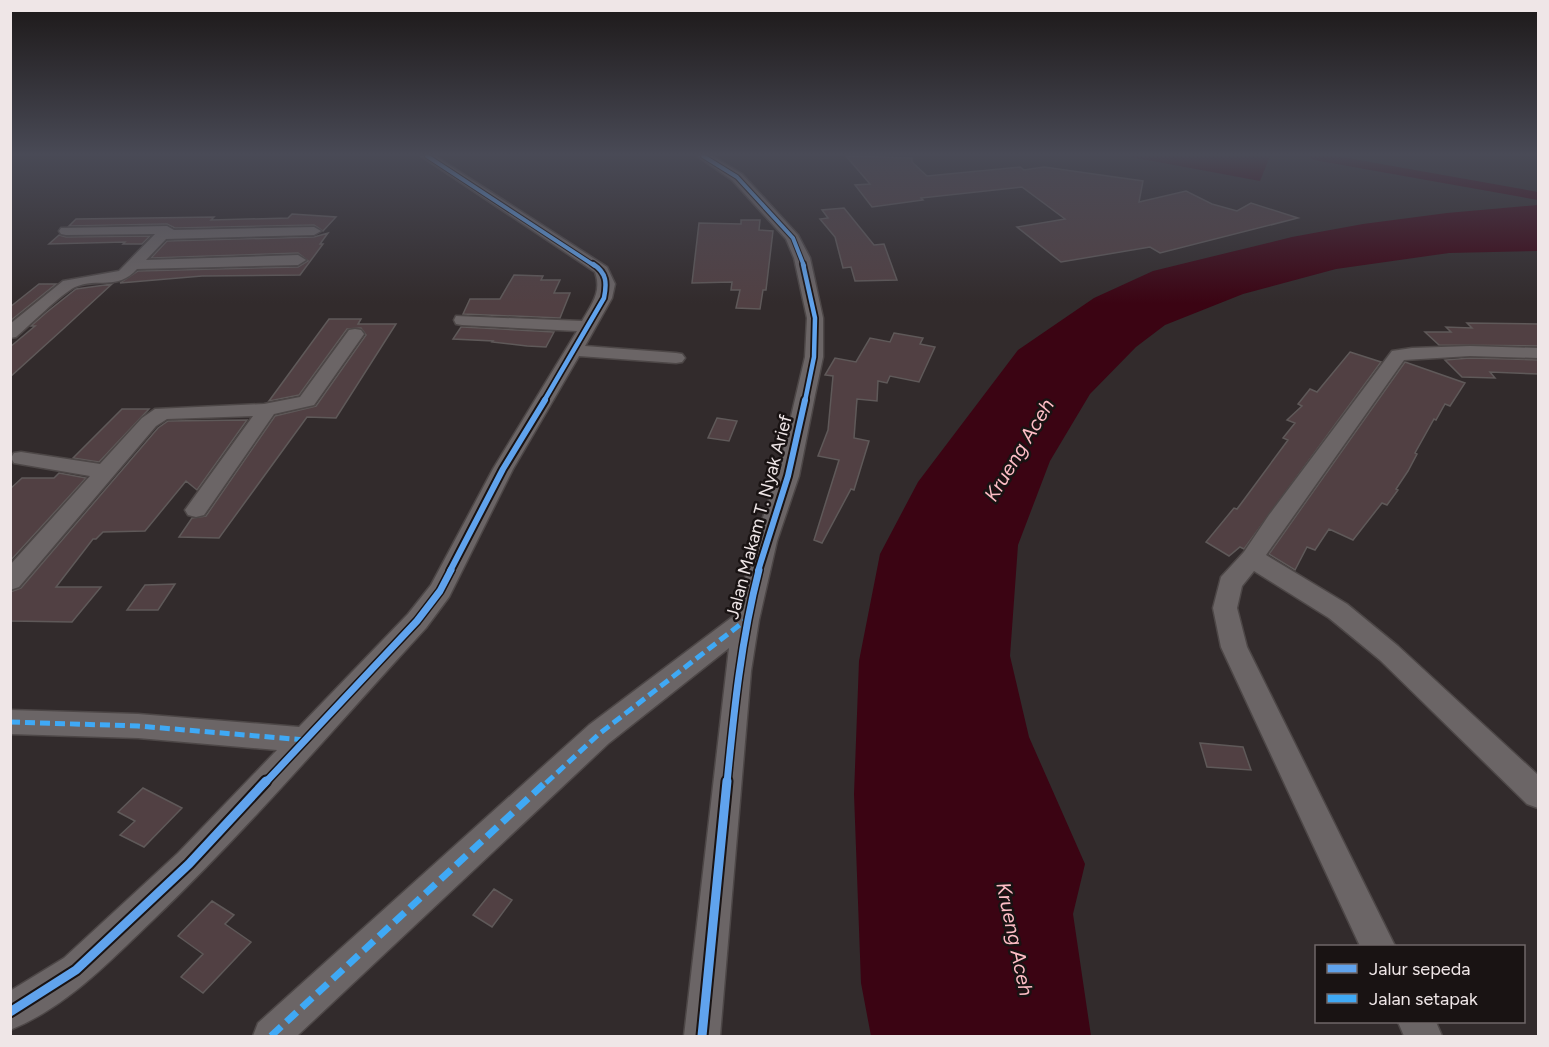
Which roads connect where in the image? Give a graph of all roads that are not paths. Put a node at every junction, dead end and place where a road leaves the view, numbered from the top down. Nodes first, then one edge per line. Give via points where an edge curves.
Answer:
1 (502, 205) edge
2 (763, 205) edge
3 (66, 231) dead end
4 (314, 231) dead end
5 (162, 235) junction
6 (298, 260) dead end
7 (133, 265) junction
8 (462, 320) dead end
9 (587, 326) junction
10 (10, 333) edge
11 (355, 334) dead end
12 (572, 350) junction
13 (1539, 353) edge
14 (676, 358) dead end
15 (268, 409) junction
16 (16, 457) edge
17 (106, 472) junction
18 (10, 477) edge
19 (196, 510) dead end
20 (1252, 558) junction
21 (10, 580) edge
22 (746, 620) junction
23 (10, 722) edge
24 (305, 740) junction
25 (1539, 794) edge
26 (1378, 945) edge
27 (10, 1012) edge
28 (271, 1036) edge
29 (702, 1036) edge

1 - 9 street via 603,270 608,284
2 - 22 street, Jalan Makam T. Nyak Arief via 793,238 802,258 815,318 814,357 788,476
3 - 5 street via 167,230
4 - 5 street
5 - 7 street
6 - 7 street
7 - 10 street via 115,278 69,284
8 - 9 street
9 - 12 street
11 - 15 street via 307,401
12 - 14 street
12 - 24 street via 503,469 440,591 417,621
13 - 20 street via 1398,355
15 - 17 street via 162,413 149,422
15 - 19 street
16 - 17 street
16 - 18 street via 17,471
17 - 21 street
20 - 25 street via 1338,611
20 - 26 street via 1230,583 1225,608 1234,647
22 - 28 street via 599,734
22 - 29 street, Jalan Makam T. Nyak Arief
23 - 24 street via 138,726
24 - 27 street via 189,864 76,970

